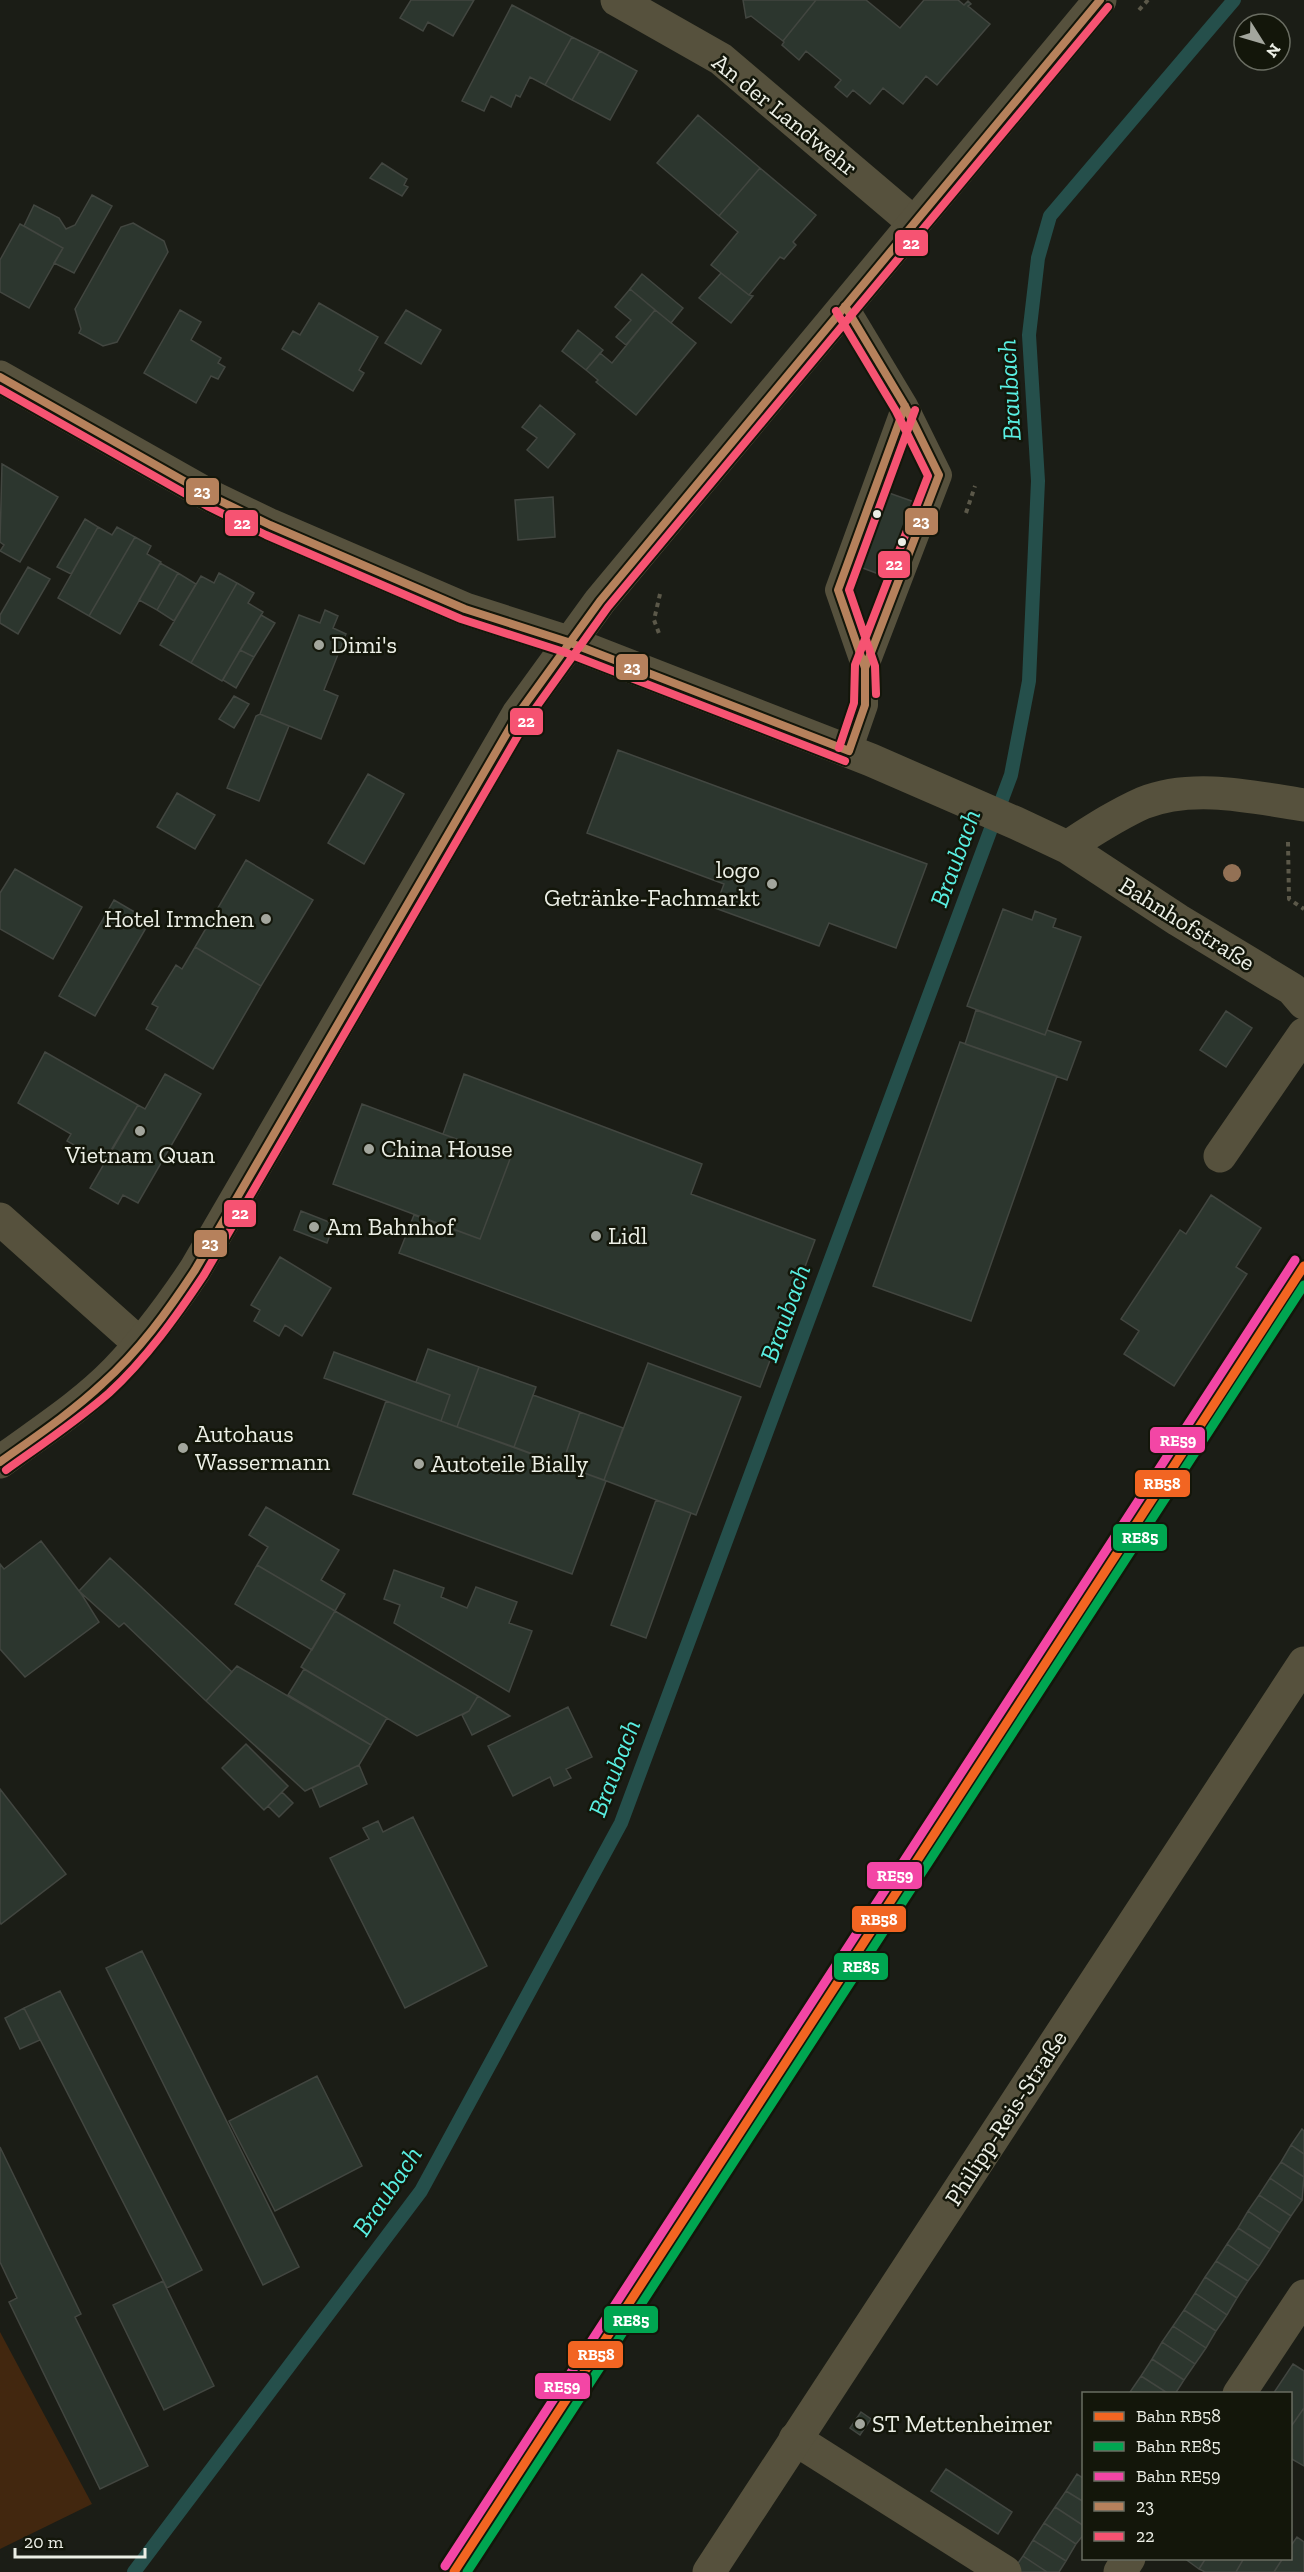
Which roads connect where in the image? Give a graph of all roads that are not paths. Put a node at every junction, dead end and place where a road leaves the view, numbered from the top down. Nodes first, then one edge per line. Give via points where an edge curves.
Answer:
1 (617, 0) edge
2 (1100, 0) edge
3 (914, 223) junction
4 (846, 306) junction
5 (0, 376) edge
6 (905, 405) junction
7 (568, 642) junction
8 (865, 668) junction
9 (849, 751) junction
10 (1295, 803) edge
11 (1067, 847) junction
12 (1304, 1003) edge
13 (1304, 1034) edge
14 (1220, 1156) dead end
15 (0, 1219) edge
16 (140, 1344) junction
17 (0, 1462) edge
18 (1304, 1664) edge
19 (1304, 2296) edge
20 (1240, 2392) edge
21 (795, 2439) junction
22 (709, 2572) edge
23 (1005, 2572) edge

1 - 3 street, An der Landwehr via 721,59
2 - 3 street
3 - 4 street
4 - 6 lane
4 - 7 street
5 - 7 street, Bahnhofstraße via 214,498 270,525 465,609
6 - 8 lane via 838,590
6 - 8 lane via 939,475
7 - 9 street, Bahnhofstraße
7 - 16 street via 518,714 195,1270
8 - 9 lane via 865,705
9 - 11 street, Bahnhofstraße
10 - 11 street via 1212,793 1177,794 1145,802
11 - 12 street, Bahnhofstraße via 1292,989
13 - 14 street
15 - 16 street
16 - 17 street via 87,1397
18 - 21 street, Philipp-Reis-Straße
19 - 20 street
21 - 22 street, Philipp-Reis-Straße
21 - 23 street

